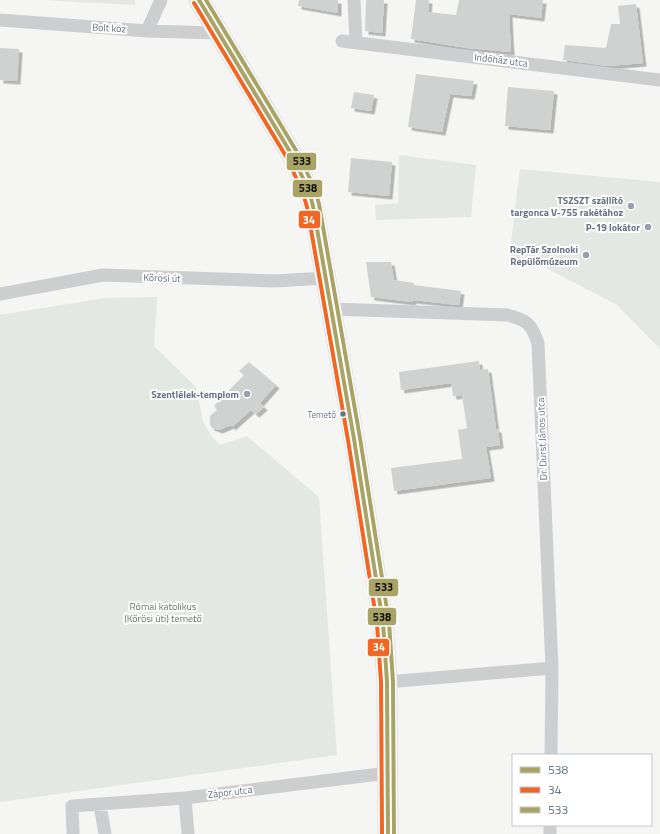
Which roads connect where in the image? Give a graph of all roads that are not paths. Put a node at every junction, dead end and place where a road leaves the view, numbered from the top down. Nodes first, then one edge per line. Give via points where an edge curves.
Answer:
1 (161, 0) edge
2 (199, 0) edge
3 (354, 0) edge
4 (0, 20) edge
5 (147, 31) junction
6 (219, 33) junction
7 (342, 41) dead end
8 (356, 42) junction
9 (660, 80) edge
10 (326, 278) junction
11 (0, 294) edge
12 (332, 309) junction
13 (552, 668) junction
14 (387, 682) junction
15 (551, 754) edge
16 (388, 773) junction
17 (185, 798) junction
18 (100, 805) junction
19 (73, 834) edge
20 (105, 834) edge
21 (188, 834) edge
22 (388, 834) edge

1 - 5 street
2 - 6 main road
3 - 8 street
4 - 5 street, Bolt köz
5 - 6 street, Bolt köz
6 - 10 main road via 292,155 309,191
7 - 8 street, Indóház utca
8 - 9 street, Indóház utca
10 - 11 street, Kőrösi út via 274,281 103,276
10 - 12 main road
12 - 13 street, Dr. Durst János utca via 507,315 523,319 533,329 538,343
12 - 14 main road via 383,623
13 - 14 street
13 - 15 street, Dr. Durst János utca
14 - 16 main road
16 - 17 street, Zápor utca
16 - 22 main road
17 - 18 street, Zápor utca
17 - 21 street
18 - 19 street, Zápor utca via 72,806
18 - 20 street

